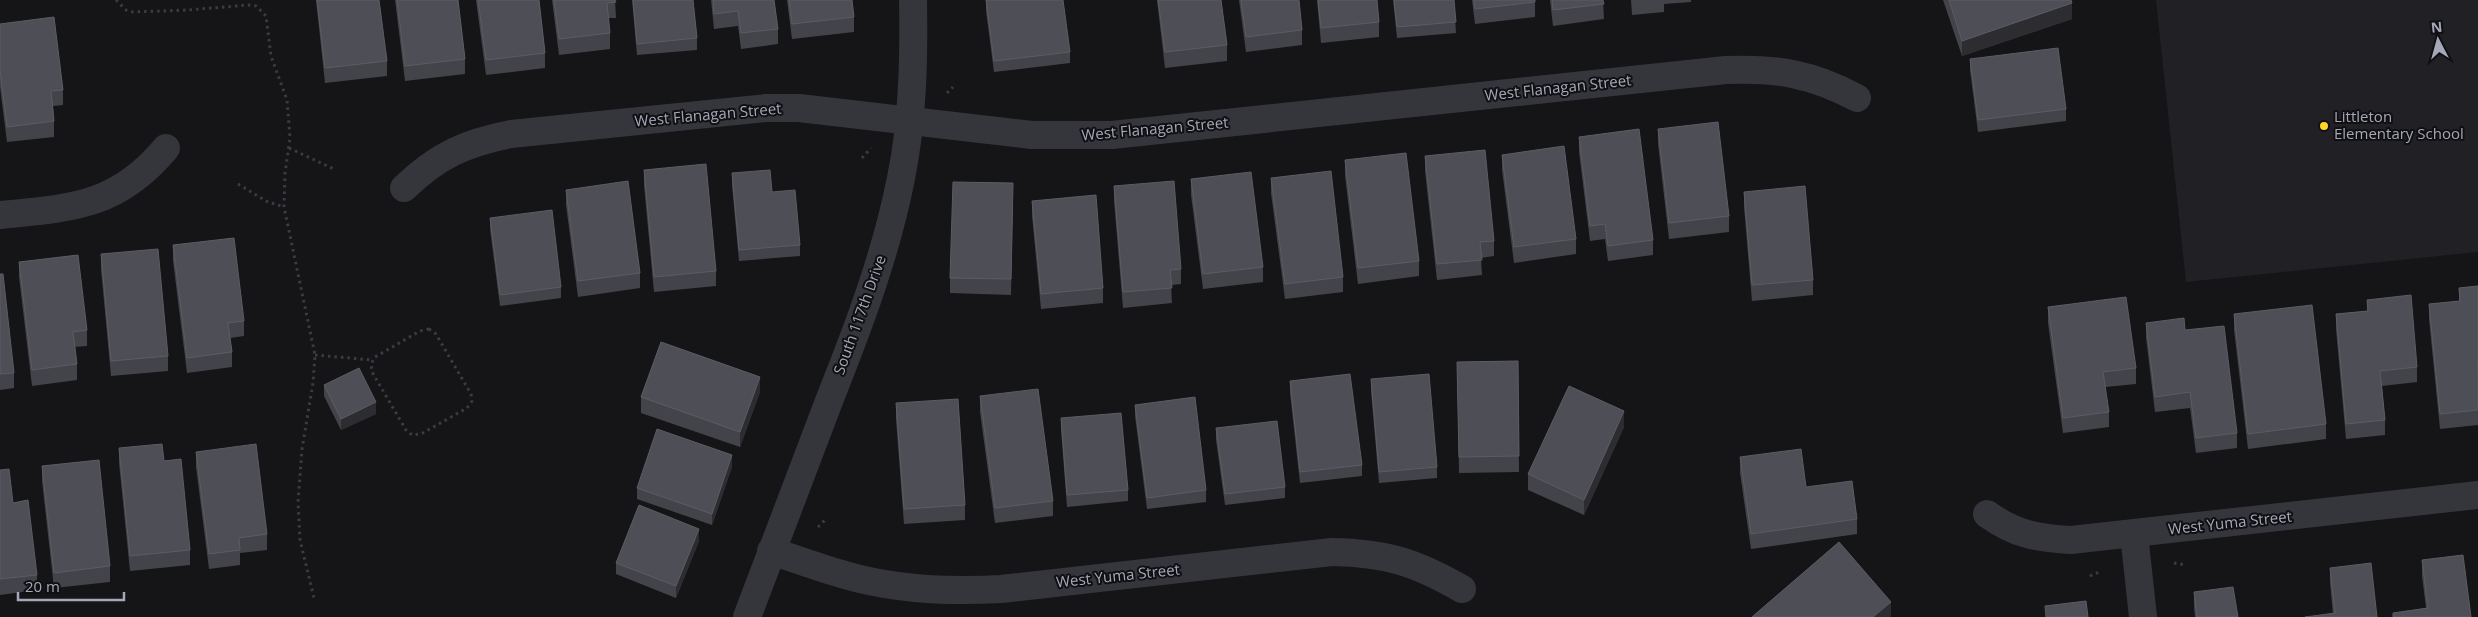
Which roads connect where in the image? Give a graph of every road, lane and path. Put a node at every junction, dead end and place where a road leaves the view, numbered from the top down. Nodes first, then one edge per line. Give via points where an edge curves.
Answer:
1 (116, 0) edge
2 (913, 0) edge
3 (1857, 98) dead end
4 (910, 119) junction
5 (166, 148) dead end
6 (289, 148) junction
7 (334, 169) dead end
8 (238, 184) dead end
9 (404, 188) dead end
10 (284, 207) junction
11 (0, 215) edge
12 (314, 355) junction
13 (372, 360) junction
14 (2478, 496) edge
15 (1987, 514) dead end
16 (2134, 534) junction
17 (772, 551) junction
18 (1462, 589) dead end
19 (314, 598) dead end
20 (747, 617) edge
21 (2143, 617) edge

1 - 6 path via 126,10 144,12 248,4 262,10 268,23 271,56 287,100
2 - 4 street, South 117th Drive
3 - 4 street, West Flanagan Street via 1830,84 1795,73 1761,69 1716,71 1112,135 1032,135
4 - 9 street, West Flanagan Street via 799,108 766,108 512,134 482,140 453,151 426,167
4 - 17 street, South 117th Drive via 902,176 877,273
5 - 11 street via 149,168 126,186 101,198 72,208
6 - 7 path
6 - 10 path
8 - 10 path via 266,202
10 - 12 path
12 - 13 path
12 - 19 path via 298,502 300,540
13 - 13 path via 420,331 429,329 436,334 471,394 470,406 421,434 412,435 372,372
14 - 16 street, West Yuma Street
15 - 16 street, West Yuma Street via 2011,529 2048,539
16 - 21 street
17 - 18 street, West Yuma Street via 846,576 885,584 963,591 1332,552 1369,553 1404,560
17 - 20 street, South 117th Drive

